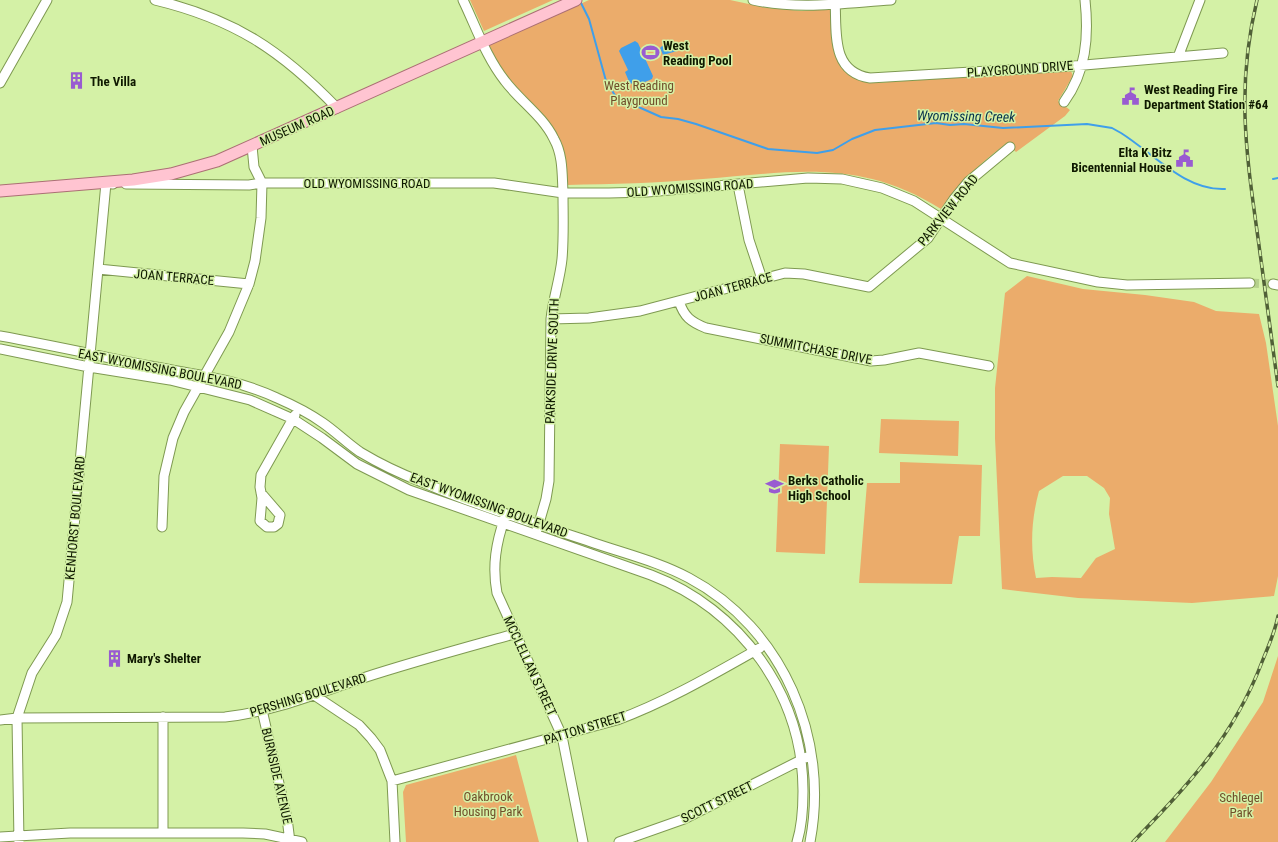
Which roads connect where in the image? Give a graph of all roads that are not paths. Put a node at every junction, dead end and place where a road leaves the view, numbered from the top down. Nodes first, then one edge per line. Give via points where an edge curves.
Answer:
1 (47, 0) edge
2 (155, 0) edge
3 (463, 0) edge
4 (752, 0) edge
5 (891, 0) edge
6 (1085, 0) edge
7 (1200, 0) edge
8 (572, 2) edge
9 (835, 2) edge
10 (482, 41) junction
11 (1223, 53) dead end
12 (1178, 57) junction
13 (1082, 65) junction
14 (0, 83) edge
15 (1064, 102) dead end
16 (337, 108) junction
17 (252, 146) junction
18 (1010, 147) dead end
19 (106, 183) junction
20 (262, 183) junction
21 (738, 185) junction
22 (0, 190) edge
23 (563, 193) junction
24 (942, 218) junction
25 (905, 257) joint
26 (98, 269) junction
27 (762, 279) junction
28 (1250, 283) tunnel mouth
29 (249, 284) junction
30 (679, 301) junction
31 (551, 319) junction
32 (0, 336) edge
33 (0, 349) edge
34 (90, 355) junction
35 (989, 366) dead end
36 (89, 367) junction
37 (205, 376) junction
38 (199, 387) junction
39 (299, 408) junction
40 (293, 419) junction
41 (262, 493) dead end
42 (506, 513) junction
43 (503, 523) junction
44 (539, 524) junction
45 (162, 527) dead end
46 (536, 535) junction
47 (694, 581) junction
48 (688, 592) junction
49 (514, 634) junction
50 (765, 645) junction
51 (755, 651) junction
52 (314, 695) junction
53 (262, 710) junction
54 (163, 717) junction
55 (17, 718) junction
56 (0, 720) edge
57 (562, 736) junction
58 (812, 755) junction
59 (802, 759) junction
60 (392, 781) junction
61 (163, 833) junction
62 (0, 837) edge
63 (19, 839) edge
64 (290, 841) edge
65 (302, 842) edge
66 (395, 842) edge
67 (583, 842) edge
68 (619, 842) edge
69 (797, 842) edge
70 (810, 842) edge

1 - 14 street
2 - 16 street via 198,12 253,38 293,66
3 - 10 street, PARKSIDE DRIVE SOUTH
4 - 9 street via 786,5
5 - 9 street
6 - 13 street via 1087,44
7 - 12 street
8 - 10 main road, MUSEUM ROAD
9 - 13 street, PLAYGROUND DRIVE via 839,56 856,74 870,78
10 - 16 main road, MUSEUM ROAD
10 - 23 street, PARKSIDE DRIVE SOUTH via 505,82 544,123 555,139 563,173
11 - 12 street, PLAYGROUND DRIVE
12 - 13 street, PLAYGROUND DRIVE
13 - 15 street via 1075,85
16 - 17 main road, MUSEUM ROAD
17 - 19 main road, MUSEUM ROAD via 217,161 171,174
17 - 20 street via 254,167
18 - 24 street, PARKVIEW ROAD via 968,182
19 - 20 street, OLD WYOMISSING ROAD
19 - 22 main road, MUSEUM ROAD
19 - 26 street, KENHORST BOULEVARD
20 - 23 street, OLD WYOMISSING ROAD via 486,183
20 - 29 street via 260,230
21 - 23 street, OLD WYOMISSING ROAD via 647,192
21 - 24 street, OLD WYOMISSING ROAD via 808,178 852,181 894,192
21 - 27 street via 749,240
23 - 31 street, PARKSIDE DRIVE SOUTH via 562,260
24 - 25 street, PARKVIEW ROAD via 928,238
24 - 28 street, OLD WYOMISSING ROAD via 1010,263 1098,282 1133,286
25 - 27 street, JOAN TERRACE via 869,287 798,273 779,274
26 - 29 street, JOAN TERRACE
26 - 34 street, KENHORST BOULEVARD
27 - 30 street, JOAN TERRACE
29 - 37 street via 229,332
30 - 31 street, JOAN TERRACE via 611,316
30 - 35 street, SUMMITCHASE DRIVE via 684,315 692,323 706,328 871,361 919,353
31 - 44 street, PARKSIDE DRIVE SOUTH via 549,476
32 - 34 street, EAST WYOMISSING BOULEVARD
33 - 36 street, EAST WYOMISSING BOULEVARD
34 - 36 street, KENHORST BOULEVARD
34 - 37 street, EAST WYOMISSING BOULEVARD
36 - 38 street, EAST WYOMISSING BOULEVARD via 147,375
36 - 55 street, KENHORST BOULEVARD via 67,602 56,635 32,673
37 - 38 street
37 - 39 street, EAST WYOMISSING BOULEVARD via 257,389
38 - 40 street, EAST WYOMISSING BOULEVARD via 250,400
38 - 45 street via 184,412 169,451 164,476
39 - 40 street
39 - 42 street, EAST WYOMISSING BOULEVARD via 363,454 396,472
40 - 41 street via 263,470 260,481
40 - 43 street, EAST WYOMISSING BOULEVARD via 357,464 391,482
42 - 43 street, MCCLELLAN STREET
42 - 44 street, EAST WYOMISSING BOULEVARD
43 - 46 street, EAST WYOMISSING BOULEVARD
43 - 49 street, MCCLELLAN STREET via 495,555 494,578
44 - 46 street, PARKSIDE DRIVE SOUTH
44 - 47 street, EAST WYOMISSING BOULEVARD via 664,567
46 - 48 street, EAST WYOMISSING BOULEVARD via 650,575
47 - 48 street
47 - 50 street, EAST WYOMISSING BOULEVARD via 726,604 750,626
48 - 51 street, EAST WYOMISSING BOULEVARD via 727,621
49 - 52 street, PERSHING BOULEVARD
49 - 57 street, MCCLELLAN STREET
50 - 51 street, PATTON STREET
50 - 58 street, EAST WYOMISSING BOULEVARD via 784,673 797,700 805,720
51 - 57 street, PATTON STREET via 632,714
51 - 59 street, EAST WYOMISSING BOULEVARD via 781,694 798,740
52 - 53 street, PERSHING BOULEVARD
52 - 60 street via 354,721 368,734 380,750
53 - 54 street, PERSHING BOULEVARD via 225,717
53 - 64 street, BURNSIDE AVENUE
54 - 55 street, PERSHING BOULEVARD
54 - 61 street
55 - 56 street, PERSHING BOULEVARD
55 - 63 street, KENHORST BOULEVARD
57 - 60 street, PATTON STREET
57 - 67 street, MCCLELLAN STREET
58 - 59 street, SCOTT STREET
58 - 70 street, EAST WYOMISSING BOULEVARD via 815,799
59 - 68 street, SCOTT STREET via 684,818
59 - 69 street, EAST WYOMISSING BOULEVARD via 802,813
60 - 66 street
61 - 63 street via 70,833
61 - 64 street via 265,834
62 - 63 street
64 - 65 street

